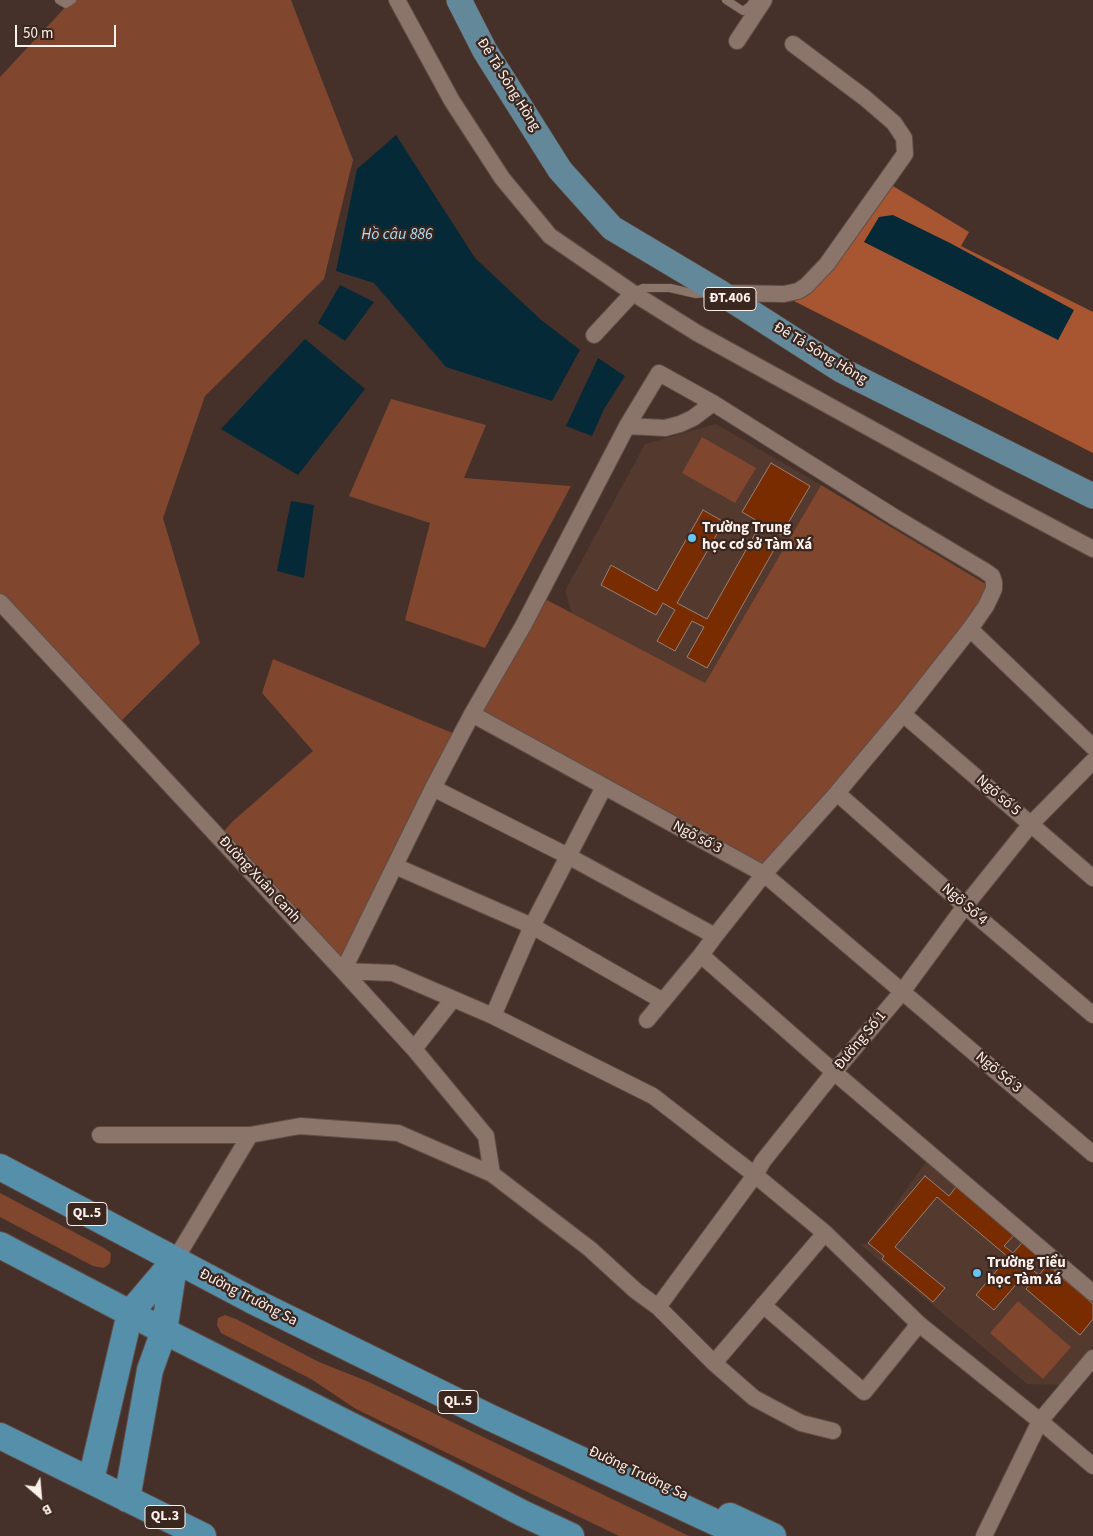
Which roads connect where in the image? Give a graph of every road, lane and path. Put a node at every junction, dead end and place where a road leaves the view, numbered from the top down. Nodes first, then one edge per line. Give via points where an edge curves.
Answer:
1 (59, 0) edge
2 (72, 0) edge
3 (397, 0) edge
4 (459, 0) edge
5 (726, 0) edge
6 (754, 0) edge
7 (764, 0) edge
8 (737, 41) dead end
9 (793, 44) dead end
10 (721, 292) junction
11 (632, 293) junction
12 (594, 335) dead end
13 (712, 403) junction
14 (628, 426) junction
15 (1093, 496) edge
16 (1093, 549) edge
17 (0, 602) edge
18 (970, 629) junction
19 (472, 714) junction
20 (903, 714) junction
21 (1093, 748) edge
22 (1093, 761) edge
23 (604, 787) junction
24 (433, 788) junction
25 (837, 793) junction
26 (1031, 824) junction
27 (568, 856) junction
28 (395, 866) junction
29 (764, 874) junction
30 (1093, 878) edge
31 (965, 906) junction
32 (532, 926) junction
33 (715, 936) junction
34 (701, 955) junction
35 (343, 971) junction
36 (902, 992) junction
37 (454, 999) junction
38 (663, 1001) junction
39 (1093, 1015) edge
40 (493, 1016) junction
41 (646, 1020) dead end
42 (414, 1049) junction
43 (834, 1072) junction
44 (250, 1135) junction
45 (100, 1136) dead end
46 (1093, 1154) edge
47 (0, 1167) edge
48 (492, 1174) junction
49 (755, 1175) junction
50 (825, 1233) junction
51 (0, 1244) edge
52 (174, 1260) junction
53 (1093, 1293) edge
54 (762, 1305) junction
55 (658, 1307) junction
56 (130, 1313) junction
57 (919, 1324) junction
58 (164, 1331) junction
59 (1093, 1358) edge
60 (714, 1363) junction
61 (1040, 1421) junction
62 (499, 1422) junction
63 (833, 1431) dead end
64 (0, 1436) edge
65 (1093, 1466) edge
66 (457, 1479) junction
67 (91, 1480) junction
68 (127, 1498) junction
69 (203, 1536) edge
70 (540, 1536) edge
71 (571, 1536) edge
72 (745, 1536) edge
73 (773, 1536) edge
74 (984, 1536) edge

1 - 2 lane via 66,4
3 - 11 street via 452,101 502,178 550,236
4 - 10 main road, Đê Tả Sông Hồng / ĐT.406 via 486,51 560,170 612,228
5 - 6 lane via 743,11
7 - 8 street
9 - 10 street via 894,123 904,138 905,154 827,264 806,286 784,294
10 - 11 lane via 696,294 670,288 644,288
10 - 15 main road, Đê Tả Sông Hồng / ĐT.406 via 841,370
11 - 12 street
11 - 16 street via 751,364
13 - 14 street via 680,424 665,428
13 - 14 street via 659,373
13 - 18 street via 992,576 994,590
14 - 19 street via 523,626
17 - 35 street, Đường Xuân Canh
18 - 20 street
18 - 21 street
19 - 23 street, Ngõ số 3
19 - 24 street
20 - 25 street
20 - 26 street, Ngõ số 5
22 - 26 street, Đường Số 1
23 - 27 street
23 - 29 street, Ngõ số 3
24 - 27 street
24 - 28 street
25 - 29 street
25 - 31 street, Ngõ Số 4
26 - 30 street, Ngõ số 5
26 - 31 street, Đường Số 1
27 - 32 street
27 - 33 street
28 - 32 street
28 - 35 street
29 - 33 street
29 - 36 street, Ngõ số 3
31 - 36 street, Đường Số 1
31 - 39 street, Ngõ Số 4
32 - 38 street
32 - 40 street
33 - 34 street
34 - 38 street
34 - 43 street
35 - 37 street via 393,973
35 - 42 street, Đường Xuân Canh
36 - 43 street, Đường Số 1
36 - 46 street, Ngõ Số 3
37 - 40 street
37 - 42 street
38 - 41 street
40 - 49 street via 653,1096
42 - 48 street, Đường Xuân Canh via 486,1136
43 - 49 street, Đường Số 1
43 - 53 street
44 - 45 street
44 - 48 street via 300,1126 398,1134
44 - 52 street
47 - 52 highway, Đường Trường Sa / QL.5
48 - 55 street via 590,1249
49 - 50 street
49 - 55 street, Đường Số 1
50 - 54 street
50 - 57 street
51 - 56 highway
52 - 56 highway
52 - 58 highway
52 - 62 highway, Đường Trường Sa / QL.5
54 - 57 street via 864,1392
54 - 60 street
55 - 60 street
56 - 58 highway
56 - 67 highway
57 - 61 street
58 - 66 highway
58 - 68 highway via 150,1370
59 - 61 street
60 - 63 street via 754,1398 801,1423
61 - 65 street
61 - 74 street
62 - 72 highway, Đường Trường Sa / QL.5
62 - 73 highway, Đường Trường Sa / QL.5 via 564,1440
64 - 67 highway, QL.3
66 - 70 highway via 514,1524
66 - 71 highway
67 - 68 highway, QL.3
68 - 69 highway, QL.3

